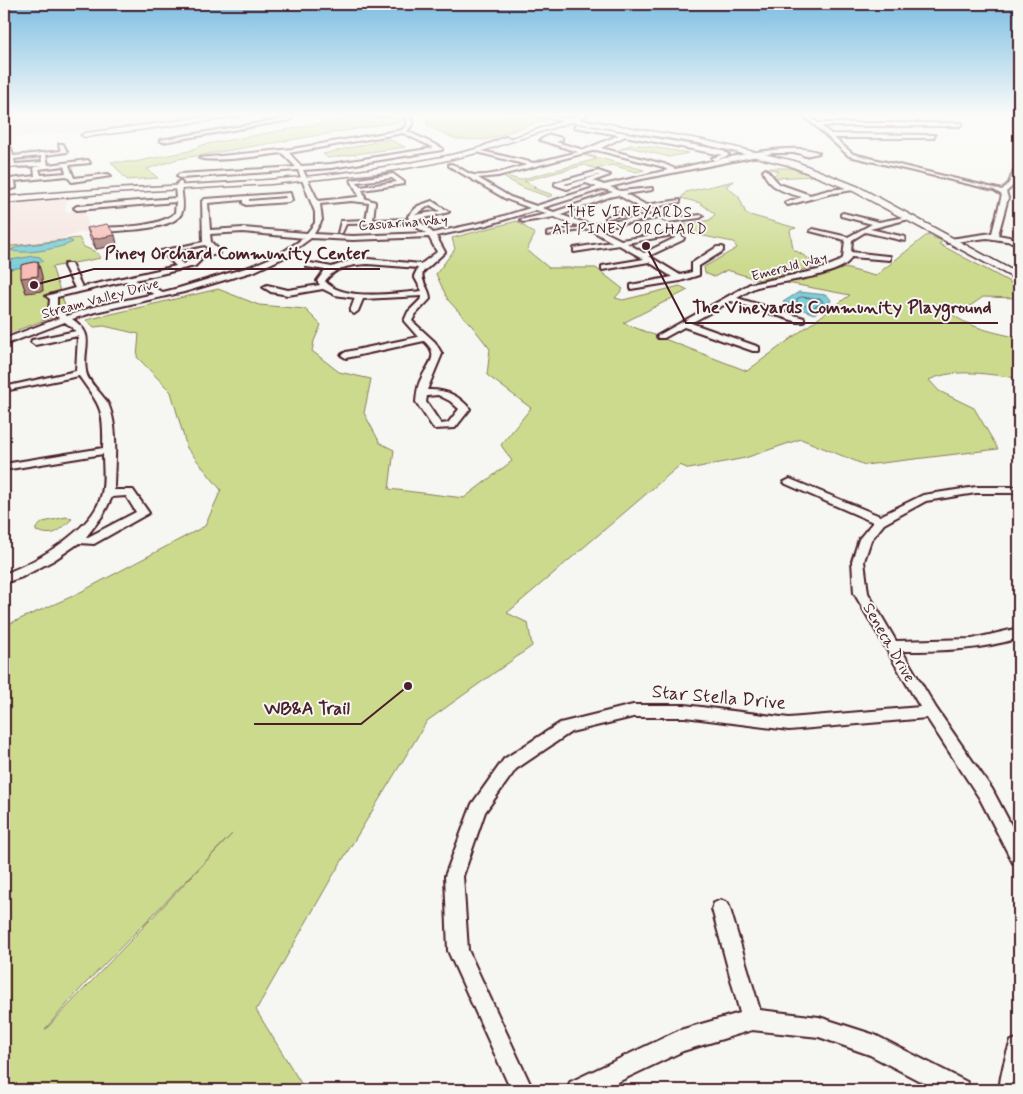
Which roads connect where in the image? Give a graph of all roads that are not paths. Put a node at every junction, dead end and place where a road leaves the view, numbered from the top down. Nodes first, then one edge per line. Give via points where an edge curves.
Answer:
1 (12, 165) edge
2 (44, 165) edge
3 (46, 165) edge
4 (66, 165) edge
5 (297, 165) edge
6 (349, 165) edge
7 (390, 165) edge
8 (412, 165) edge
9 (451, 165) dead end
10 (517, 165) edge
11 (534, 165) edge
12 (662, 165) edge
13 (707, 165) edge
14 (794, 165) edge
15 (889, 165) edge
16 (524, 167) junction
17 (674, 171) junction
18 (766, 171) dead end
19 (1016, 171) dead end
20 (69, 174) junction
21 (303, 174) junction
22 (108, 176) dead end
23 (38, 177) junction
24 (474, 177) junction
25 (12, 180) junction
26 (4, 181) edge
27 (586, 181) junction
28 (179, 182) junction
29 (603, 186) junction
30 (14, 188) dead end
31 (358, 189) junction
32 (650, 189) dead end
33 (856, 189) junction
34 (1003, 192) junction
35 (619, 194) junction
36 (4, 196) edge
37 (246, 197) junction
38 (809, 197) junction
39 (359, 199) junction
40 (4, 200) edge
41 (178, 200) junction
42 (678, 201) dead end
43 (315, 203) junction
44 (788, 203) dead end
45 (538, 207) junction
46 (643, 207) junction
47 (77, 208) dead end
48 (557, 214) junction
49 (843, 215) dead end
50 (659, 216) junction
51 (700, 216) dead end
52 (910, 218) junction
53 (523, 220) dead end
54 (369, 221) junction
55 (876, 223) junction
56 (605, 225) junction
57 (592, 228) junction
58 (94, 230) edge
59 (864, 230) junction
60 (813, 231) dead end
61 (206, 232) junction
62 (340, 232) dead end
63 (549, 234) dead end
64 (431, 235) junction
65 (310, 236) junction
66 (988, 236) junction
67 (849, 239) junction
68 (902, 239) dead end
69 (950, 241) junction
70 (1019, 241) edge
71 (207, 243) junction
72 (621, 243) junction
73 (186, 247) junction
74 (720, 249) dead end
75 (577, 250) dead end
76 (848, 254) junction
77 (643, 255) junction
78 (196, 256) junction
79 (887, 258) dead end
80 (650, 260) junction
81 (310, 265) dead end
82 (68, 266) dead end
83 (181, 266) junction
84 (423, 266) junction
85 (605, 268) dead end
86 (331, 270) junction
87 (1019, 278) edge
88 (127, 279) junction
89 (680, 279) junction
90 (267, 286) dead end
91 (324, 286) junction
92 (634, 287) dead end
93 (79, 289) junction
94 (426, 293) junction
95 (161, 294) junction
96 (360, 296) junction
97 (730, 299) junction
98 (354, 311) dead end
99 (64, 319) junction
100 (801, 320) dead end
101 (684, 324) junction
102 (82, 332) junction
103 (661, 336) dead end
104 (425, 338) junction
105 (4, 342) edge
106 (35, 342) dead end
107 (756, 349) dead end
108 (346, 355) dead end
109 (81, 373) junction
110 (7, 388) dead end
111 (422, 393) dead end
112 (109, 450) junction
113 (4, 467) edge
114 (790, 482) dead end
115 (1019, 490) edge
116 (108, 494) junction
117 (880, 522) junction
118 (77, 539) junction
119 (4, 579) edge
120 (1019, 633) edge
121 (891, 646) junction
122 (931, 712) junction
123 (1019, 857) edge
124 (721, 909) dead end
125 (752, 1020) junction
126 (1019, 1049) edge
127 (522, 1090) edge
128 (578, 1090) edge
129 (959, 1090) edge
130 (1010, 1090) edge

1 - 2 street
3 - 23 street via 36,168
4 - 20 street
5 - 21 street
6 - 21 street
7 - 21 street
8 - 21 street
9 - 24 street
10 - 16 street
11 - 16 street
12 - 17 street
13 - 17 street, Casuarina Way
14 - 33 street
15 - 34 street
16 - 24 street
17 - 29 street, Casuarina Way
18 - 38 street via 770,180
19 - 34 street via 1012,184
20 - 22 street via 72,180
20 - 23 street
21 - 28 street
21 - 43 street
23 - 25 street
24 - 45 street via 508,198
25 - 26 street
25 - 30 street
27 - 27 street via 607,175 598,172 558,184 567,187
27 - 29 street
28 - 36 street
28 - 40 street
28 - 41 street
29 - 35 street
29 - 45 street, Casuarina Way
31 - 31 street via 393,184 402,183 392,176 353,181
31 - 39 street via 362,196
32 - 35 street
33 - 38 street
33 - 52 street
34 - 66 street via 1006,198 996,232
35 - 46 street
35 - 48 street
37 - 37 street via 246,203 289,200 288,194
37 - 61 street via 205,201
38 - 44 street
39 - 43 street
39 - 54 street via 372,202
41 - 47 street
41 - 58 street via 178,214 169,220
42 - 46 street
43 - 65 street via 319,222
45 - 48 street
45 - 64 street, Casuarina Way via 468,229
46 - 50 street
46 - 56 street via 599,222
48 - 53 street
48 - 57 street
49 - 55 street
50 - 51 street via 674,221
50 - 56 street
52 - 55 street
52 - 69 street
54 - 62 street via 344,222
54 - 64 street via 412,220
55 - 59 street
56 - 57 street
57 - 63 street
57 - 72 street
59 - 67 street
59 - 68 street
60 - 67 street
61 - 65 street, Casuarina Way via 243,230
61 - 71 street
64 - 65 street, Casuarina Way via 380,238
64 - 84 street via 441,252
65 - 95 street, Stream Valley Drive via 283,256 263,265
66 - 69 street
66 - 70 street
67 - 76 street, Emerald Way
69 - 87 street
71 - 73 street
71 - 78 street via 216,252
72 - 75 street
72 - 77 street
72 - 77 street via 677,232 680,238
73 - 78 street
73 - 83 street via 166,251
74 - 89 street via 695,265 696,273
76 - 79 street
76 - 97 street, Emerald Way via 841,264 832,268 762,283
77 - 80 street
78 - 83 street via 197,260 192,264
80 - 85 street
80 - 89 street
81 - 86 street
82 - 93 street
83 - 88 street
84 - 86 street via 375,257
84 - 94 street via 418,274
86 - 91 street via 324,274
88 - 93 street
88 - 95 street
89 - 92 street
90 - 91 street via 287,292
91 - 96 street via 331,291
93 - 99 street via 50,296 54,298 53,310
94 - 96 street
94 - 104 street via 426,299 408,321
95 - 99 street, Stream Valley Drive
96 - 98 street
97 - 100 street
97 - 101 street, Emerald Way
99 - 102 street
99 - 105 street, Stream Valley Drive
101 - 103 street, Emerald Way
101 - 107 street
102 - 106 street
102 - 109 street
104 - 108 street
104 - 111 street via 438,352 423,380
109 - 110 street
109 - 112 street via 103,403 108,420
112 - 113 street
112 - 116 street
114 - 117 street
115 - 117 street, Seneca Drive via 976,490 923,498
116 - 118 street via 97,515
116 - 118 street via 129,492 143,513 90,541
117 - 121 street, Seneca Drive via 865,539 858,561 861,593
118 - 119 street via 50,557
120 - 121 street via 961,645
121 - 122 street, Seneca Drive
122 - 123 street, Seneca Drive via 986,794
122 - 127 street, Star Stella Drive via 789,724 685,711 632,711 566,727 510,764 478,809 454,876 458,951
124 - 125 street
125 - 128 street via 680,1041
125 - 129 street via 819,1027 875,1046
126 - 130 street

